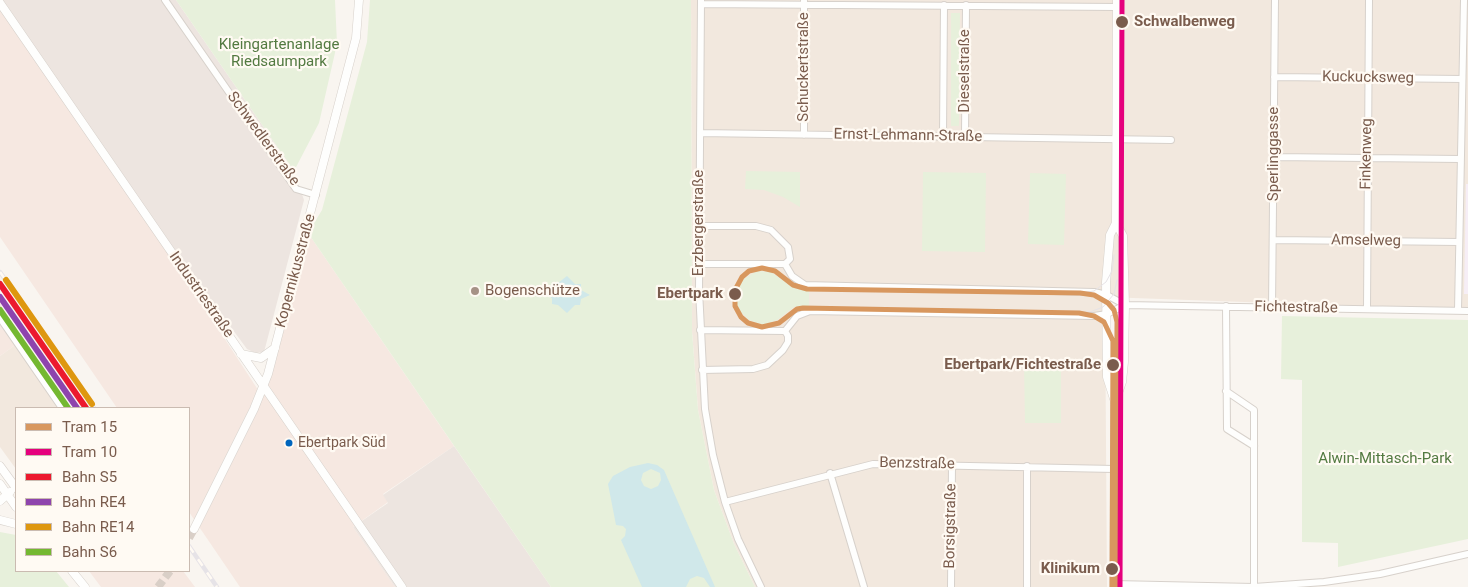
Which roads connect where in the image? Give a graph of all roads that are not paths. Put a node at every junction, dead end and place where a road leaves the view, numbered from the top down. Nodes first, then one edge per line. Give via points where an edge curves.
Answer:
1 (165, 0) edge
2 (359, 0) edge
3 (1275, 0) edge
4 (1369, 0) edge
5 (1464, 0) edge
6 (701, 2) edge
7 (804, 2) edge
8 (907, 2) edge
9 (0, 3) edge
10 (996, 3) edge
11 (1117, 3) edge
12 (944, 5) junction
13 (966, 5) junction
14 (1465, 60) edge
15 (1274, 77) junction
16 (1368, 78) junction
17 (1462, 79) junction
18 (700, 133) junction
19 (804, 134) junction
20 (943, 136) junction
21 (965, 136) junction
22 (1116, 139) junction
23 (1171, 140) dead end
24 (1274, 157) junction
25 (1368, 158) junction
26 (1460, 159) junction
27 (1460, 180) junction
28 (1468, 180) edge
29 (316, 195) junction
30 (1116, 223) junction
31 (699, 226) junction
32 (1273, 240) junction
33 (1366, 241) junction
34 (1459, 242) junction
35 (699, 264) junction
36 (785, 264) junction
37 (1107, 295) junction
38 (1124, 305) junction
39 (1226, 306) junction
40 (1272, 307) junction
41 (1366, 309) junction
42 (1458, 310) junction
43 (1468, 310) edge
44 (1107, 314) junction
45 (0, 318) edge
46 (700, 330) junction
47 (785, 331) junction
48 (275, 348) junction
49 (242, 354) junction
50 (702, 370) junction
51 (264, 387) junction
52 (1226, 391) junction
53 (1115, 402) junction
54 (61, 407) edge
55 (1254, 446) junction
56 (952, 464) junction
57 (0, 466) edge
58 (1027, 466) junction
59 (1114, 469) junction
60 (830, 473) junction
61 (15, 486) edge
62 (1, 487) edge
63 (15, 487) edge
64 (15, 488) edge
65 (8, 495) junction
66 (0, 501) edge
67 (725, 502) junction
68 (15, 506) edge
69 (0, 520) edge
70 (15, 524) edge
71 (194, 529) dead end
72 (1468, 554) edge
73 (73, 572) edge
74 (1114, 586) edge
75 (85, 587) edge
76 (402, 587) edge
77 (761, 587) edge
78 (864, 587) edge
79 (951, 587) edge
80 (1026, 587) edge
81 (1254, 587) edge

1 - 29 street, Schwedlerstraße via 296,189
2 - 29 street, Kopernikusstraße via 356,38
3 - 15 street, Sperlinggasse
4 - 16 street, Finkenweg
5 - 14 street
6 - 7 street
6 - 18 street, Erzbergerstraße
7 - 8 street
7 - 19 street, Schuckertstraße
8 - 12 street
9 - 49 street, Industriestraße
10 - 11 street
10 - 13 street
11 - 22 street
12 - 13 street
12 - 20 street, Dieselstraße
13 - 21 street, Dieselstraße
14 - 17 street
15 - 16 street, Kuckucksweg
15 - 24 street, Sperlinggasse
16 - 17 street, Kuckucksweg
16 - 25 street, Finkenweg
17 - 26 street
18 - 19 street, Ernst-Lehmann-Straße
18 - 31 street, Erzbergerstraße
19 - 20 street, Ernst-Lehmann-Straße
20 - 21 street, Ernst-Lehmann-Straße
21 - 22 street, Ernst-Lehmann-Straße
22 - 23 street, Ernst-Lehmann-Straße
22 - 30 street
24 - 25 street
24 - 32 street, Sperlinggasse
25 - 26 street
25 - 33 street, Finkenweg
26 - 27 street
27 - 28 street
27 - 34 street
29 - 48 street, Kopernikusstraße
30 - 37 street via 1110,235
30 - 38 street via 1123,236
31 - 35 street, Erzbergerstraße
31 - 36 street via 756,226 771,230 785,243 790,253
32 - 33 street, Amselweg
32 - 40 street, Sperlinggasse
33 - 34 street, Amselweg
33 - 41 street, Finkenweg
34 - 42 street
35 - 36 street
35 - 46 street, Erzbergerstraße
36 - 37 street via 797,281 814,286
37 - 38 street
37 - 44 street
38 - 39 street, Fichtestraße
38 - 44 street
38 - 53 street via 1124,362
39 - 40 street, Fichtestraße
39 - 52 street
40 - 41 street, Fichtestraße
41 - 42 street, Fichtestraße
42 - 43 street, Fichtestraße
44 - 47 street via 810,311 797,316
44 - 53 street via 1107,377
45 - 54 street
46 - 47 street
46 - 50 street, Erzbergerstraße
47 - 50 street via 788,342 767,365 753,370
48 - 49 street via 261,358
48 - 51 street, Kopernikusstraße
49 - 51 street, Industriestraße
50 - 67 street, Erzbergerstraße via 713,456
51 - 71 street, Kopernikusstraße
51 - 76 street, Industriestraße
52 - 55 street via 1254,410
52 - 55 street via 1227,429
53 - 59 street
55 - 81 street
56 - 58 street, Benzstraße
56 - 60 street, Benzstraße via 873,464
56 - 79 street, Borsigstraße
57 - 61 street
58 - 59 street, Benzstraße
58 - 80 street
59 - 74 street
60 - 67 street, Benzstraße
60 - 78 street
62 - 63 street
62 - 65 street
64 - 65 street
65 - 66 street
65 - 68 street
67 - 77 street, Erzbergerstraße
69 - 70 street
72 - 81 street via 1336,581
73 - 75 street
74 - 81 street

